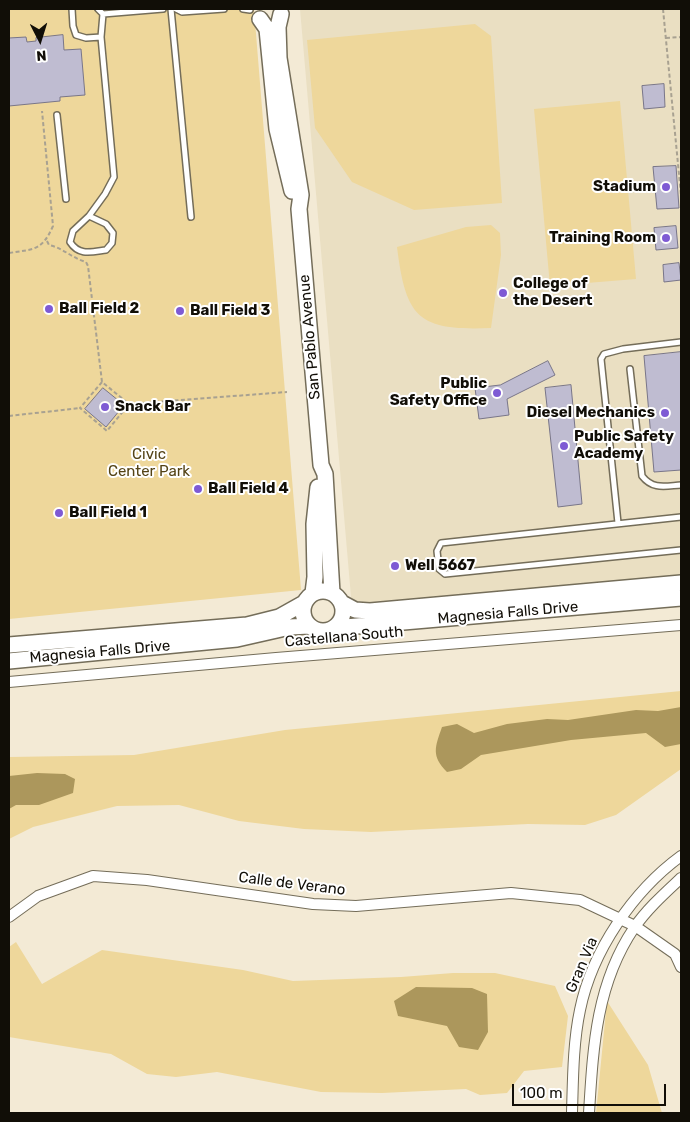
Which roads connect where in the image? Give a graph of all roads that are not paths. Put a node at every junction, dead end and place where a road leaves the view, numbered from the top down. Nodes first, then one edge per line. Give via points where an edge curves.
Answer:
1 (72, 9) edge
2 (98, 9) edge
3 (163, 9) edge
4 (171, 9) edge
5 (176, 9) edge
6 (224, 9) edge
7 (251, 11) edge
8 (284, 11) edge
9 (103, 14) junction
10 (101, 37) junction
11 (57, 115) dead end
12 (66, 199) dead end
13 (299, 209) junction
14 (89, 216) junction
15 (192, 217) dead end
16 (681, 342) edge
17 (630, 369) dead end
18 (321, 465) junction
19 (681, 485) edge
20 (681, 517) edge
21 (618, 523) junction
22 (681, 550) edge
23 (681, 583) edge
24 (308, 598) junction
25 (337, 598) junction
26 (681, 598) edge
27 (681, 625) edge
28 (309, 626) junction
29 (334, 628) junction
30 (9, 645) edge
31 (9, 661) edge
32 (9, 682) edge
33 (681, 856) edge
34 (681, 878) edge
35 (9, 916) edge
36 (622, 920) junction
37 (635, 926) junction
38 (681, 967) edge
39 (572, 1113) edge
40 (588, 1113) edge

1 - 10 lane via 76,35
2 - 9 lane
3 - 9 lane
4 - 15 lane
5 - 6 lane via 182,12
7 - 8 street via 274,19
7 - 13 street, San Pablo Avenue via 267,28 277,129
8 - 13 street, San Pablo Avenue via 278,27 279,58 300,186
9 - 10 lane
10 - 14 lane via 114,177
11 - 12 lane
13 - 18 street, San Pablo Avenue
14 - 14 lane via 106,224 113,233 112,243 106,250 83,253 70,242 72,231
16 - 21 lane via 623,349 604,354 601,359
17 - 19 lane via 642,476 650,485 658,487
18 - 24 street, San Pablo Avenue via 314,524 315,577
18 - 25 street, San Pablo Avenue via 325,474
20 - 21 lane
21 - 22 lane via 441,543 437,552 439,569 445,574
23 - 25 street, Magnesia Falls Drive via 370,611 355,610
24 - 25 street via 325,591
24 - 28 street via 302,615
24 - 30 street, Magnesia Falls Drive via 279,617 247,625
25 - 29 street via 342,617
26 - 29 street, Magnesia Falls Drive
27 - 32 street, Castellana South
28 - 29 street via 320,631
28 - 31 street, Magnesia Falls Drive via 237,639
33 - 36 street, Gran Via via 662,870
34 - 37 street, Gran Via
35 - 36 street, Calle de Verano via 38,896 93,876 147,880 313,904 356,906 511,893 580,900
36 - 37 street, Calle de Verano
36 - 39 street, Gran Via via 602,948 580,1010
37 - 38 street, Calle de Verano via 675,954
37 - 40 street, Gran Via via 618,954 601,999

